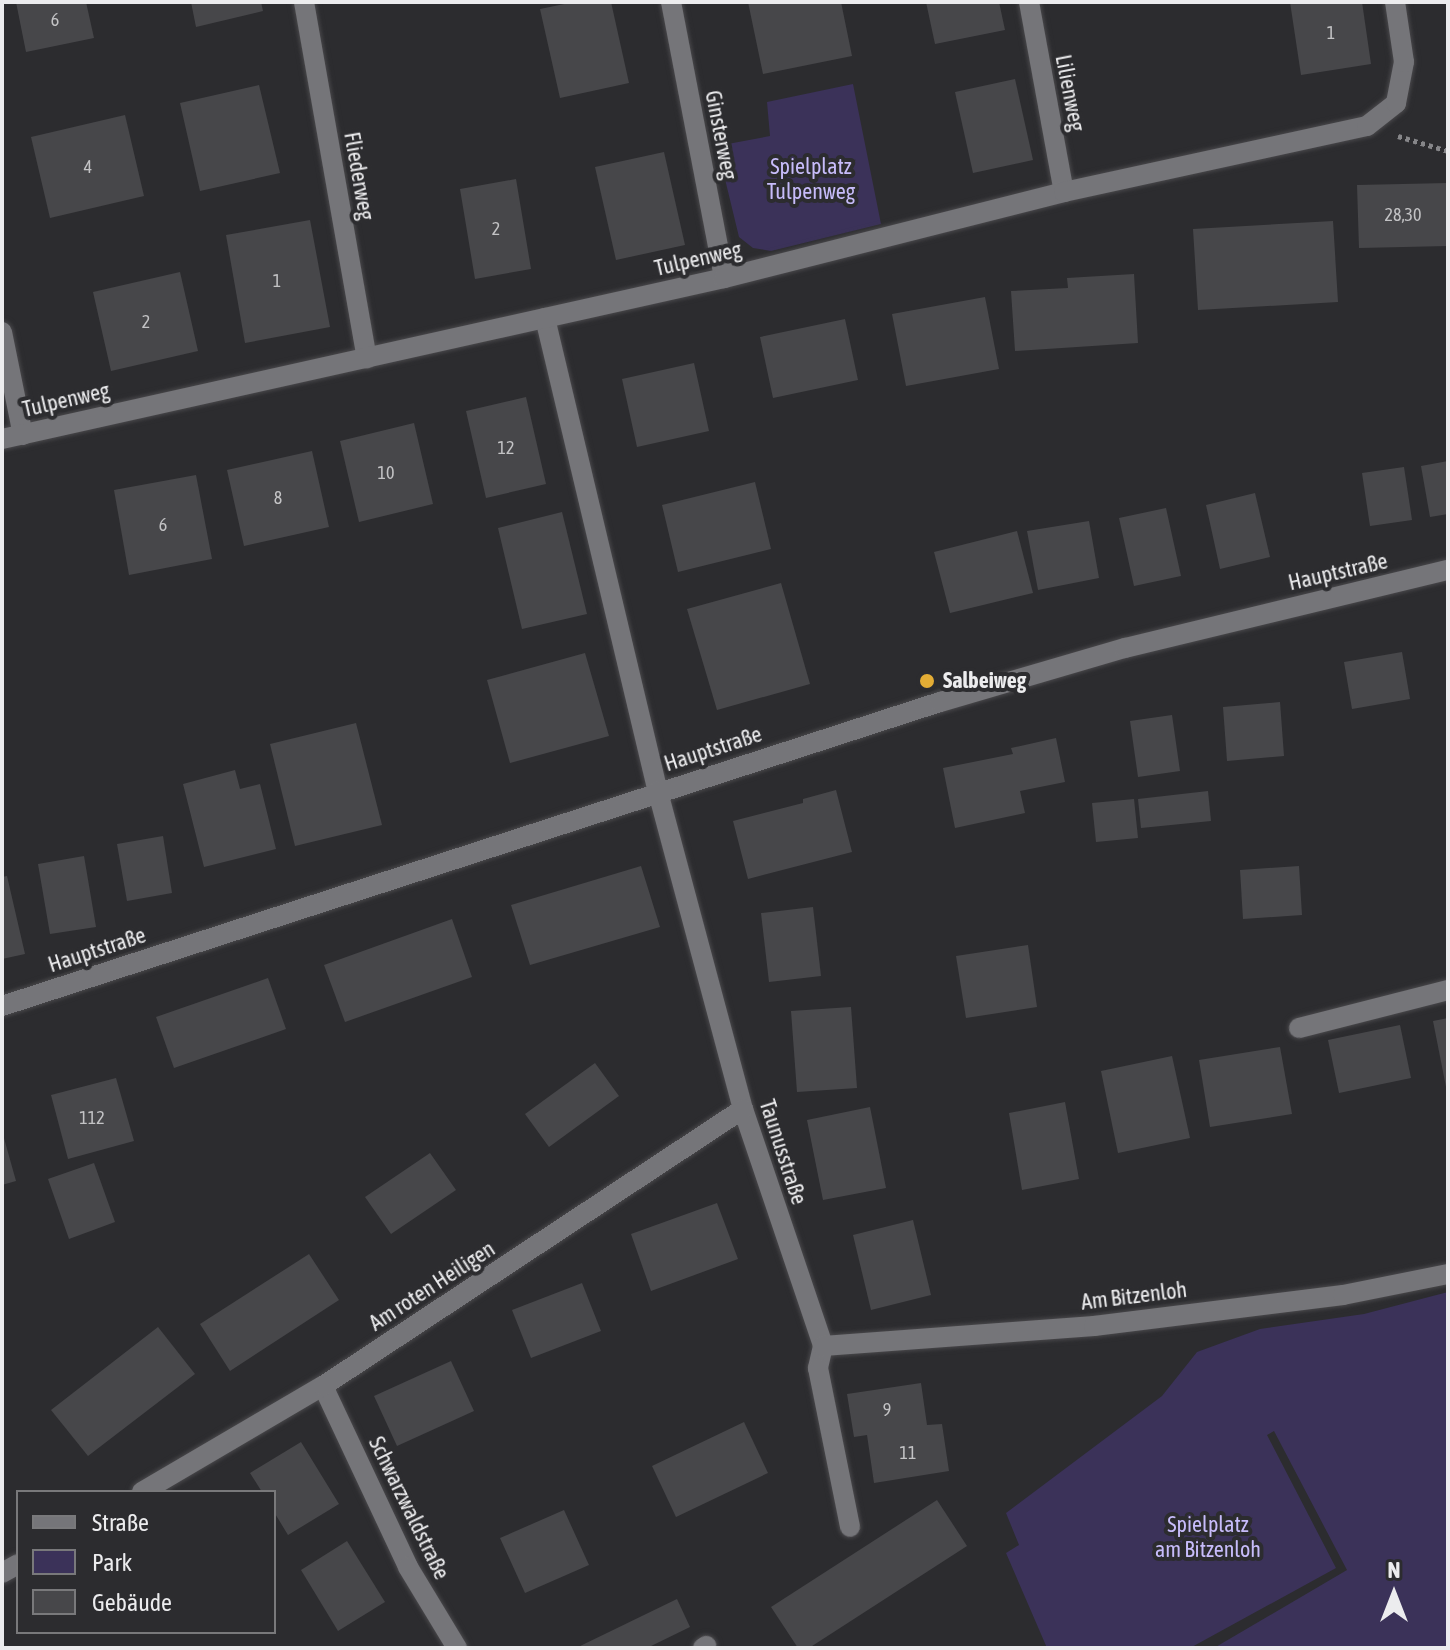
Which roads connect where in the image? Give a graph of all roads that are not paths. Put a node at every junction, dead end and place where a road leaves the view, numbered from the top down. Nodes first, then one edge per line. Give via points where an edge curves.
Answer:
1 (304, 2) edge
2 (671, 2) edge
3 (1029, 2) edge
4 (1395, 2) edge
5 (1064, 192) junction
6 (724, 278) junction
7 (545, 318) junction
8 (2, 332) edge
9 (367, 358) junction
10 (23, 435) junction
11 (2, 439) edge
12 (1448, 570) edge
13 (658, 792) junction
14 (1448, 990) edge
15 (2, 1006) edge
16 (1299, 1028) dead end
17 (743, 1109) junction
18 (1448, 1274) edge
19 (823, 1346) junction
20 (323, 1386) junction
21 (145, 1490) edge
22 (850, 1527) dead end
23 (457, 1648) edge

1 - 9 street, Fliederweg
2 - 6 street, Ginsterweg
3 - 5 street, Lilienweg
4 - 5 street, Tulpenweg via 1404,62 1396,103 1367,126
5 - 6 street, Tulpenweg
6 - 7 street, Tulpenweg
7 - 9 street, Tulpenweg
7 - 13 street
8 - 10 street
9 - 10 street, Tulpenweg
10 - 11 street, Tulpenweg
12 - 13 street, Hauptstraße via 1125,648
13 - 15 street, Hauptstraße
13 - 17 street, Taunusstraße
14 - 16 street
17 - 19 street, Taunusstraße
17 - 20 street, Am roten Heiligen
18 - 19 street, Am Bitzenloh via 1343,1295 1094,1326
19 - 22 street, Taunusstraße via 818,1368
20 - 21 street, Am roten Heiligen
20 - 23 street, Schwarzwaldstraße via 408,1567

